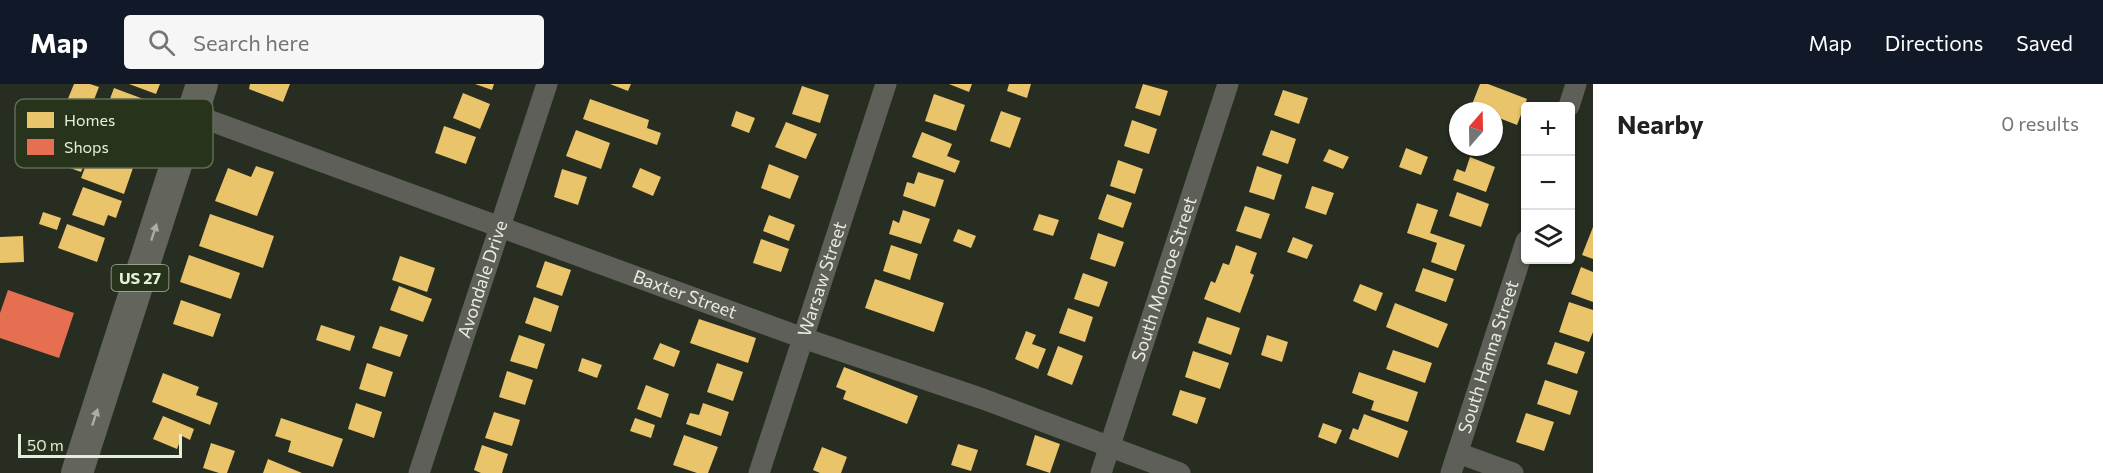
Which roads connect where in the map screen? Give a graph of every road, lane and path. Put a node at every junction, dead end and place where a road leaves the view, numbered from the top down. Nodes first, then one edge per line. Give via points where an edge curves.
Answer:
1 (202, 84) edge
2 (547, 84) edge
3 (886, 84) edge
4 (1228, 84) edge
5 (1576, 84) edge
6 (197, 99) edge
7 (1570, 102) edge
8 (213, 122) edge
9 (175, 168) edge
10 (501, 226) junction
11 (1521, 257) edge
12 (803, 338) junction
13 (1110, 448) junction
14 (1458, 453) junction
15 (77, 473) edge
16 (419, 473) edge
17 (759, 473) edge
18 (1101, 473) edge
19 (1180, 473) edge
20 (1451, 473) edge
21 (1513, 473) edge

1 - 6 highway, US 27
2 - 10 street, Avondale Drive
3 - 12 street, Warsaw Street
4 - 13 street, South Monroe Street
5 - 7 street
8 - 10 street, Baxter Street
15 -> 9 highway, US 27
10 - 12 street, Baxter Street
10 - 16 street, Avondale Drive
11 - 14 street, South Hanna Street
12 - 13 street, Baxter Street via 983,399
12 - 17 street, Warsaw Street
13 - 18 street, South Monroe Street
13 - 19 street, Baxter Street
14 - 20 street, South Hanna Street
14 - 21 street

